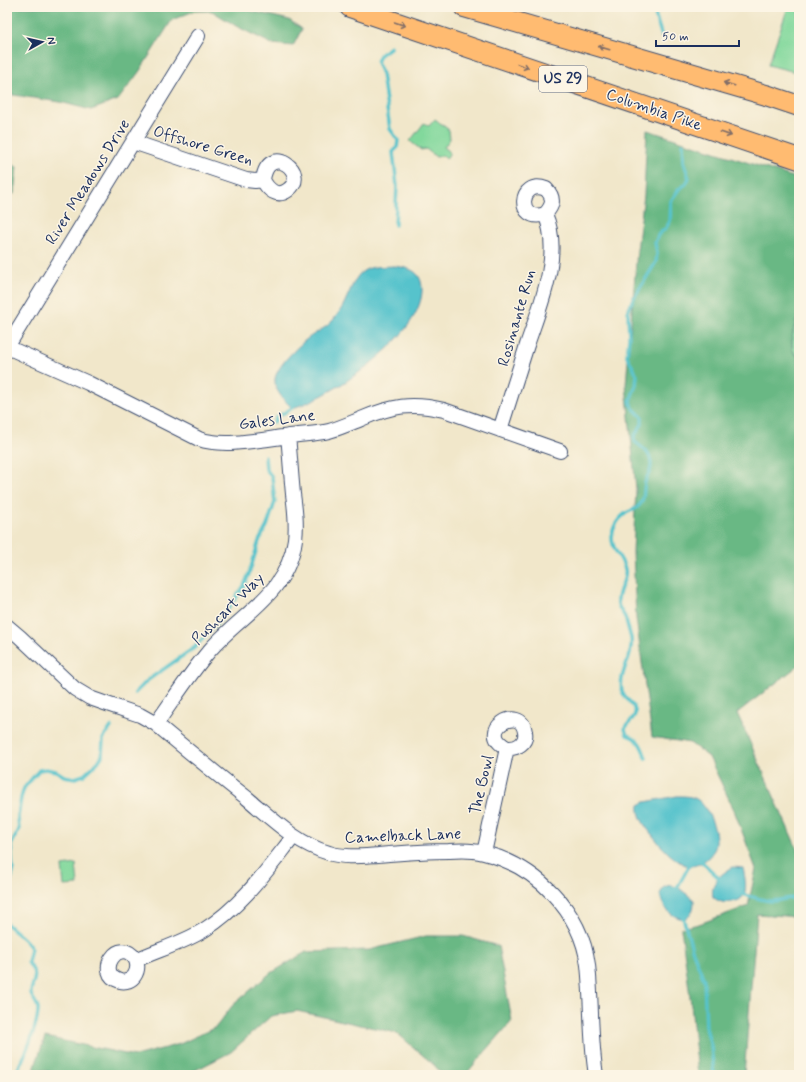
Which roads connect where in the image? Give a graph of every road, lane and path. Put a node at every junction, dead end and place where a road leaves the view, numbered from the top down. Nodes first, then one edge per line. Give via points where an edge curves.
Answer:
1 (350, 7) edge
2 (464, 7) edge
3 (481, 11) edge
4 (198, 36) dead end
5 (799, 106) edge
6 (133, 142) junction
7 (799, 159) edge
8 (263, 180) dead end
9 (545, 214) dead end
10 (7, 347) edge
11 (500, 430) junction
12 (288, 436) junction
13 (560, 451) dead end
14 (7, 626) edge
15 (156, 724) junction
16 (507, 748) dead end
17 (294, 836) junction
18 (484, 853) junction
19 (136, 960) dead end
20 (596, 1075) edge

1 -> 7 highway, Columbia Pike / US 29
2 - 3 highway, US 29
5 -> 3 highway, US 29
4 - 6 street, River Meadows Drive
6 - 8 street, Offshore Green via 246,180
6 - 10 street, River Meadows Drive
9 - 11 street, Rosinante Run via 551,234 548,275
10 - 12 street, Gales Lane via 88,383 199,440 209,443
11 - 12 street, Gales Lane via 444,410 415,405 384,409 330,431
11 - 13 street, Gales Lane
12 - 15 street, Pushcart Way via 296,520 290,560 282,577 268,596 197,665
14 - 15 street, Camelback Lane via 75,689 90,698 140,715
15 - 17 street, Camelback Lane
16 - 18 street, The Bowl
17 - 18 street, Camelback Lane via 308,845 331,854 342,855 466,850
17 - 19 street via 228,913 203,931
18 - 20 street, Camelback Lane via 508,861 544,884 562,904 577,931 588,964 591,1044

